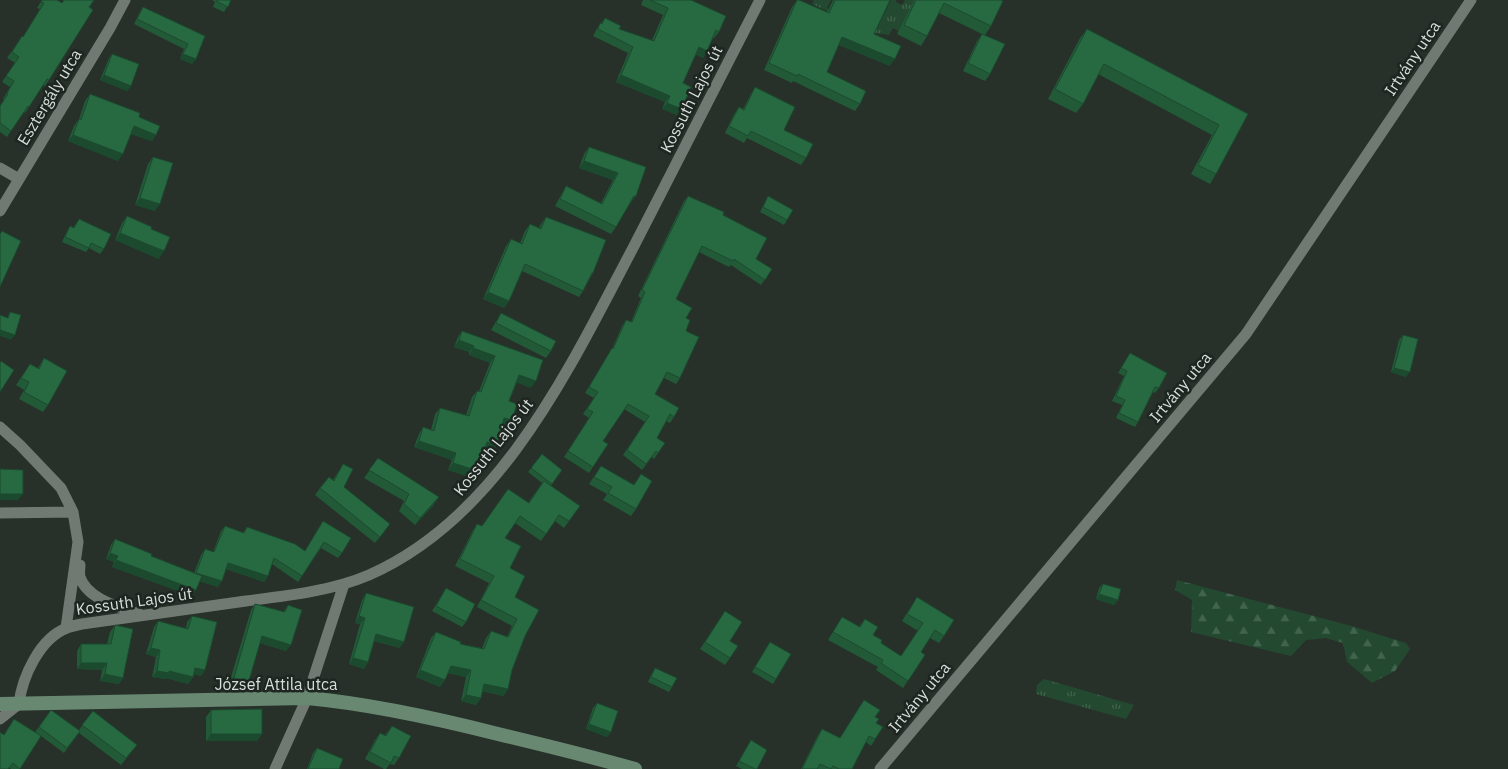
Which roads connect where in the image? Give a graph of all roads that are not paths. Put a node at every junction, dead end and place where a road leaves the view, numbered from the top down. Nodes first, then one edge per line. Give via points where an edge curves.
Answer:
1 (125, 0) edge
2 (760, 0) edge
3 (1471, 0) edge
4 (0, 168) edge
5 (19, 178) junction
6 (0, 211) edge
7 (0, 427) edge
8 (0, 512) edge
9 (73, 512) junction
10 (78, 542) junction
11 (344, 584) junction
12 (143, 616) junction
13 (66, 628) junction
14 (307, 698) junction
15 (0, 704) edge
16 (19, 704) junction
17 (0, 719) edge
18 (275, 769) edge
19 (635, 769) edge
20 (880, 769) edge

1 - 5 street, Esztergály utca
2 - 11 street, Kossuth Lajos út via 579,350 554,394 518,445 480,494 445,528 405,557 366,577
3 - 20 street, Irtvány utca via 1246,334
4 - 5 street
5 - 6 street, Esztergály utca
7 - 9 street via 61,488
8 - 9 street
9 - 10 street
10 - 12 street via 80,577 91,593 111,605
10 - 13 street
11 - 12 street, Kossuth Lajos út via 298,594
11 - 14 street
12 - 13 street, Kossuth Lajos út
13 - 16 street, Kossuth Lajos út via 38,652 20,692
14 - 16 main road, József Attila utca
14 - 18 street
14 - 19 main road, József Attila utca via 425,716
15 - 16 main road, József Attila utca
16 - 17 street

